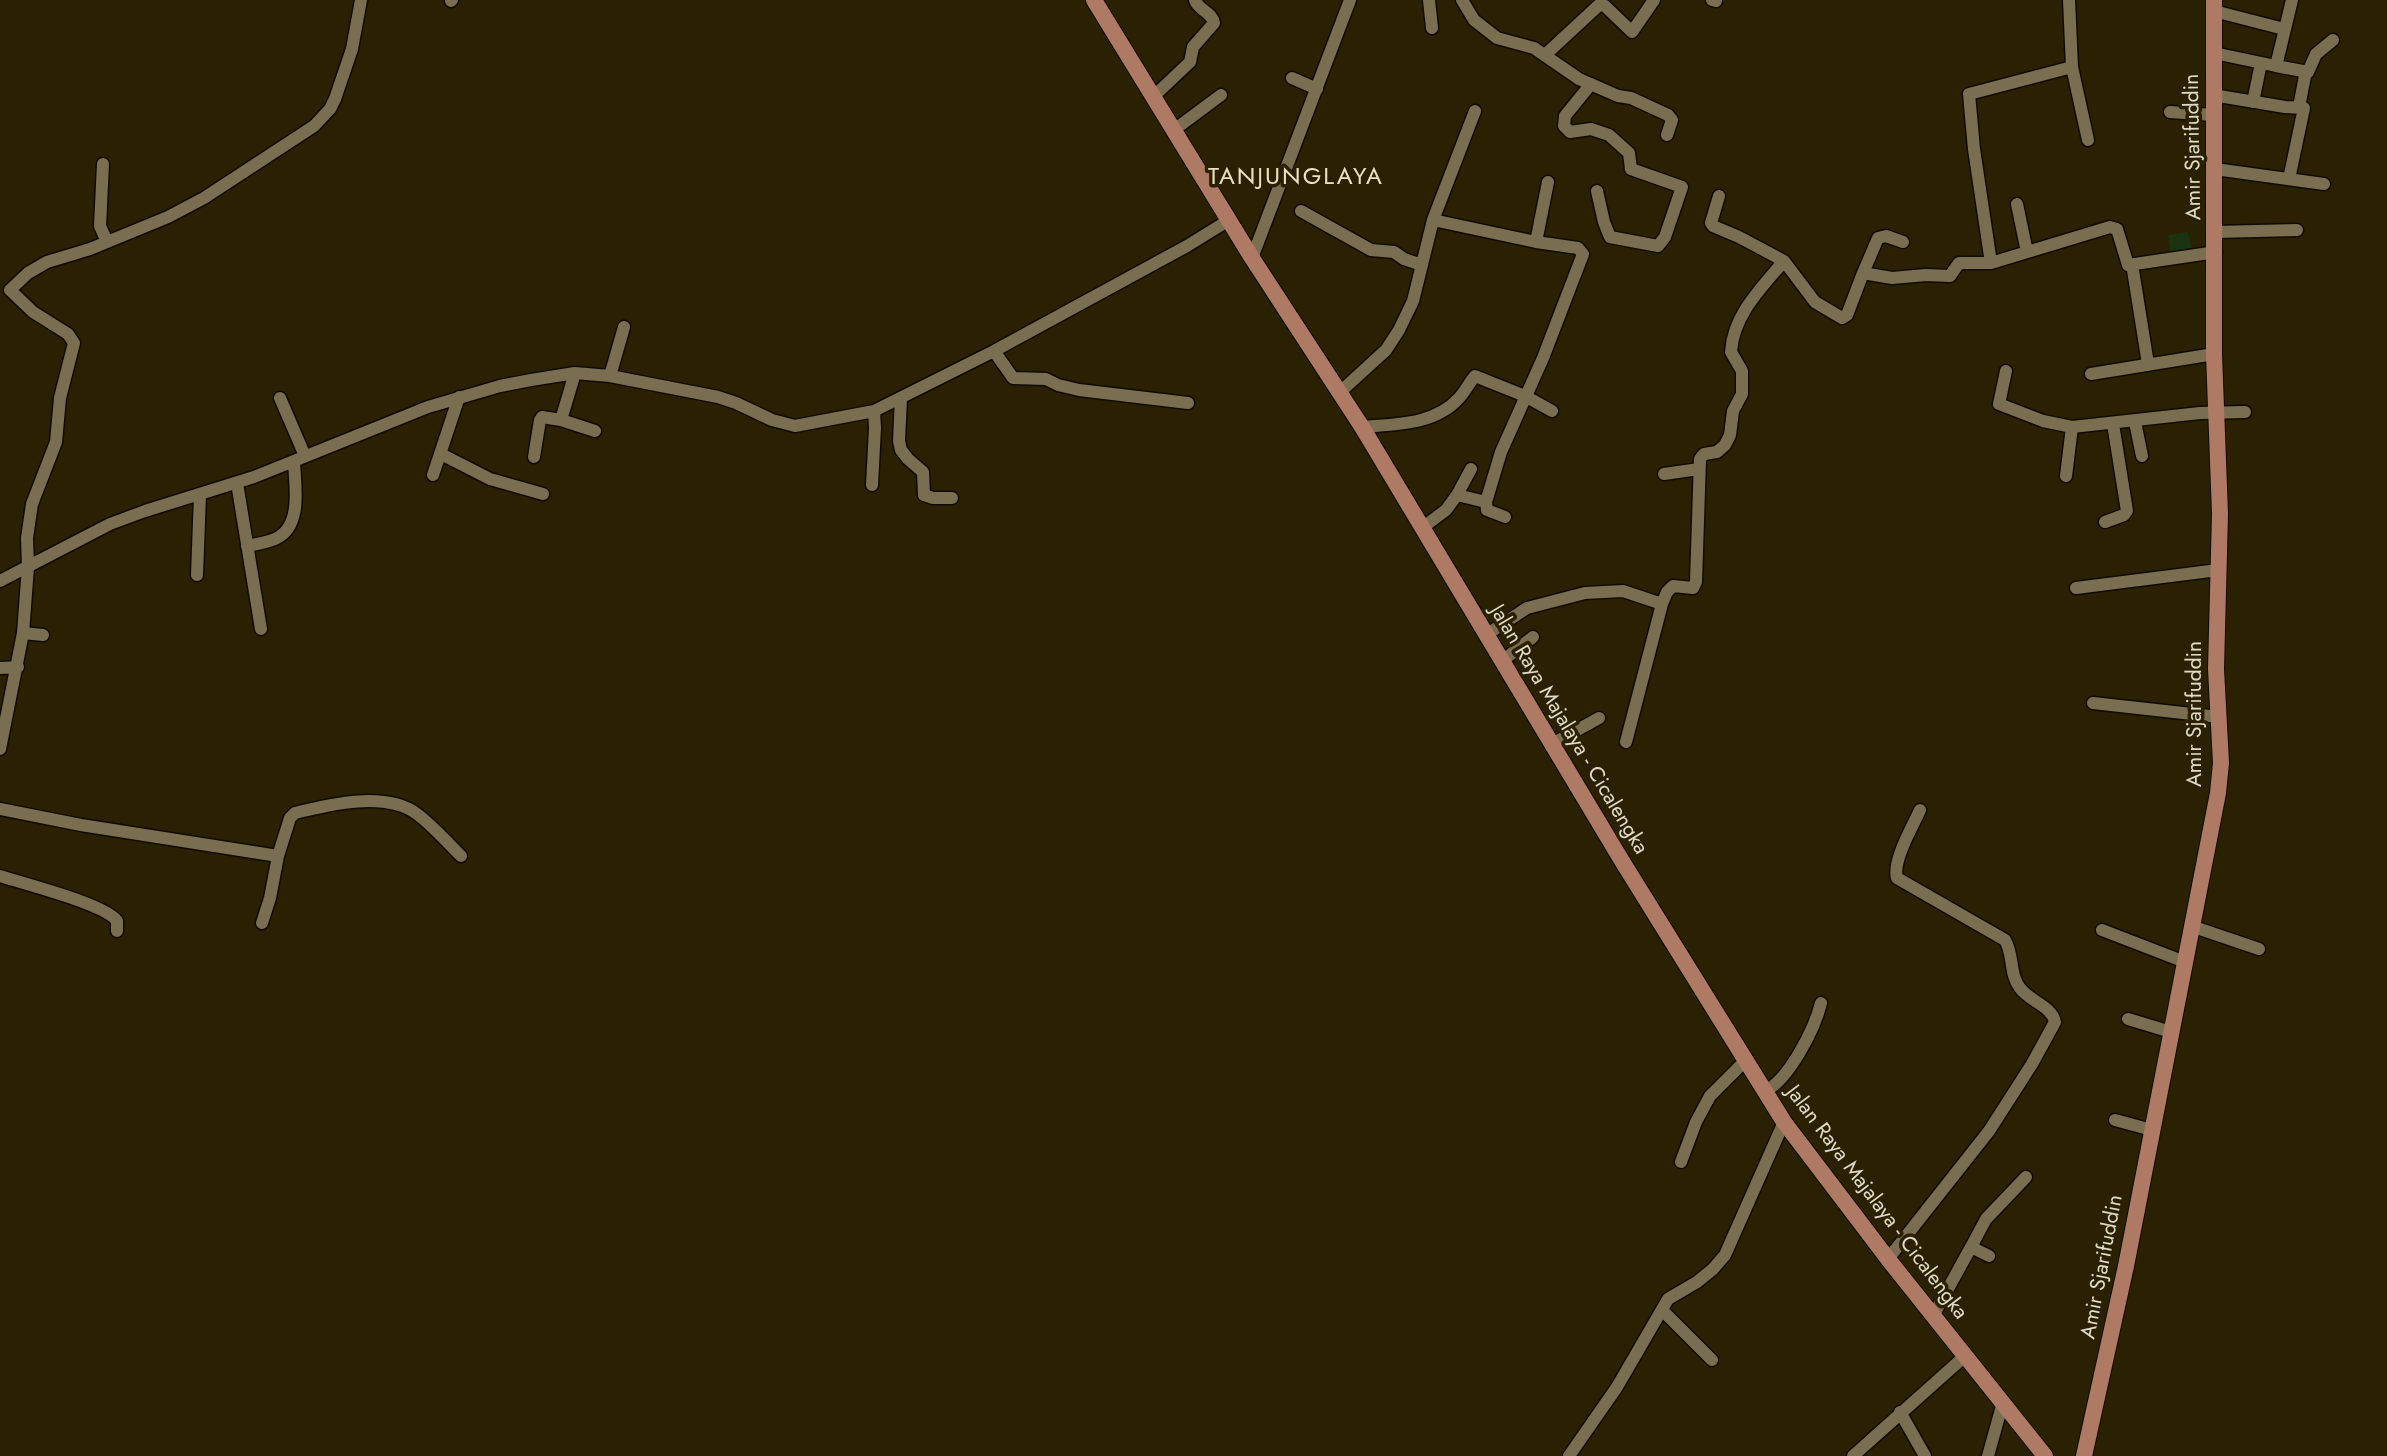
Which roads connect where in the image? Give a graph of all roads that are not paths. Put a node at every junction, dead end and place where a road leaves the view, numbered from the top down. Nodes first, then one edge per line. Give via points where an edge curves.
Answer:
1 (361, 0) edge
2 (1094, 0) edge
3 (1195, 0) edge
4 (1350, 0) edge
5 (1429, 0) edge
6 (1462, 0) edge
7 (1654, 0) edge
8 (2069, 0) edge
9 (2292, 0) edge
10 (2214, 5) edge
11 (1432, 28) dead end
12 (2284, 29) junction
13 (2333, 40) dead end
14 (2214, 53) junction
15 (1545, 55) junction
16 (2261, 63) junction
17 (2072, 66) junction
18 (2276, 66) junction
19 (2306, 71) junction
20 (1292, 78) dead end
21 (1591, 84) junction
22 (1317, 89) junction
23 (1221, 95) dead end
24 (2213, 95) junction
25 (1154, 96) junction
26 (2253, 102) junction
27 (2299, 107) junction
28 (1475, 111) dead end
29 (2170, 112) dead end
30 (2213, 115) junction
31 (1174, 130) junction
32 (1667, 135) dead end
33 (2088, 140) dead end
34 (103, 164) dead end
35 (2215, 169) junction
36 (2290, 179) junction
37 (1548, 182) dead end
38 (2324, 184) dead end
39 (1597, 191) dead end
40 (1719, 196) dead end
41 (2017, 204) dead end
42 (1301, 211) dead end
43 (1229, 220) junction
44 (1433, 220) junction
45 (2297, 230) dead end
46 (2216, 232) junction
47 (107, 242) junction
48 (1536, 242) junction
49 (1903, 242) dead end
50 (2027, 252) junction
51 (2216, 252) junction
52 (1252, 258) junction
53 (1784, 261) junction
54 (1991, 263) junction
55 (2132, 264) junction
56 (1422, 265) junction
57 (1863, 274) junction
58 (5, 293) edge
59 (624, 327) dead end
60 (994, 351) junction
61 (2214, 354) junction
62 (2148, 364) junction
63 (2006, 371) dead end
64 (575, 373) junction
65 (2091, 374) dead end
66 (610, 376) junction
67 (1339, 393) junction
68 (1525, 396) junction
69 (458, 397) junction
70 (280, 398) dead end
71 (901, 398) junction
72 (1188, 403) dead end
73 (874, 411) junction
74 (1552, 411) dead end
75 (2245, 412) dead end
76 (2216, 413) junction
77 (561, 420) junction
78 (2135, 422) junction
79 (2113, 424) junction
80 (1362, 427) junction
81 (2072, 427) junction
82 (595, 430) dead end
83 (441, 454) junction
84 (2143, 456) dead end
85 (534, 457) dead end
86 (299, 459) junction
87 (1471, 469) dead end
88 (1699, 469) junction
89 (1664, 474) dead end
90 (433, 475) dead end
91 (2066, 477) dead end
92 (237, 483) junction
93 (872, 485) dead end
94 (543, 494) dead end
95 (200, 495) junction
96 (1457, 495) junction
97 (952, 498) dead end
98 (1486, 502) junction
99 (1505, 517) dead end
100 (2105, 522) dead end
101 (1422, 528) junction
102 (247, 546) junction
103 (28, 566) junction
104 (2218, 570) junction
105 (197, 575) dead end
106 (0, 581) edge
107 (2076, 588) dead end
108 (1662, 604) junction
109 (261, 629) dead end
110 (23, 633) junction
111 (43, 635) dead end
112 (1486, 635) junction
113 (1533, 637) dead end
114 (1502, 661) junction
115 (0, 667) edge
116 (18, 667) junction
117 (2093, 703) dead end
118 (2219, 717) junction
119 (1599, 718) dead end
120 (1626, 742) dead end
121 (1552, 744) junction
122 (0, 749) edge
123 (0, 809) edge
124 (1920, 810) dead end
125 (278, 856) junction
126 (461, 856) dead end
127 (0, 876) edge
128 (262, 923) dead end
129 (2192, 926) junction
130 (2102, 930) dead end
131 (117, 931) dead end
132 (2259, 949) dead end
133 (2185, 962) junction
134 (1821, 1003) dead end
135 (2128, 1018) dead end
136 (2171, 1032) junction
137 (1745, 1060) junction
138 (1765, 1091) junction
139 (2115, 1121) dead end
140 (1784, 1122) junction
141 (2152, 1130) junction
142 (1681, 1162) dead end
143 (2026, 1177) dead end
144 (1970, 1247) junction
145 (1989, 1256) dead end
146 (1888, 1259) junction
147 (1662, 1310) junction
148 (1933, 1315) junction
149 (1965, 1356) junction
150 (1712, 1360) dead end
151 (2003, 1402) junction
152 (1900, 1412) junction
153 (1569, 1456) edge
154 (1853, 1456) edge
155 (1925, 1456) edge
156 (1988, 1456) edge
157 (2045, 1456) edge
158 (2084, 1456) edge

1 - 47 street via 352,49 335,99 314,125 204,198
2 - 25 main road, Jalan Raya Majalaya - Cicalengka
3 - 25 street via 1214,23 1194,47 1190,62
4 - 22 street
5 - 11 street
6 - 15 street via 1474,20 1492,35
7 - 15 street via 1632,32 1605,6 1598,5
8 - 17 street
9 - 12 street
10 - 12 street
10 - 14 main road, Amir Sjarifuddin
12 - 18 street
13 - 19 street via 2316,54
14 - 16 street
14 - 24 main road, Amir Sjarifuddin
15 - 21 street
16 - 18 street
16 - 26 street
17 - 33 street
17 - 54 street via 1969,94
18 - 19 street
19 - 27 street
20 - 22 street
21 - 32 street via 1668,115 1672,120
21 - 39 street via 1565,116 1564,126 1570,132 1591,129 1609,135 1629,153 1632,169 1682,187 1658,246 1611,237
22 - 52 street
23 - 31 street
24 - 26 street
24 - 30 main road, Amir Sjarifuddin
25 - 31 main road, Jalan Raya Majalaya - Cicalengka
26 - 27 street
27 - 36 street via 2304,108
28 - 44 street
29 - 30 street
30 - 35 main road, Amir Sjarifuddin
31 - 43 main road, Jalan Raya Majalaya - Cicalengka
34 - 47 street via 100,226
35 - 36 street
35 - 46 main road, Amir Sjarifuddin
36 - 38 street
37 - 48 street
40 - 53 street via 1710,223
41 - 50 street
42 - 56 street via 1373,251 1394,251 1404,260
43 - 52 main road, Jalan Raya Majalaya - Cicalengka
43 - 60 street
44 - 48 street
44 - 56 street
45 - 46 street
46 - 51 main road, Amir Sjarifuddin
47 - 58 street via 47,262
48 - 68 street via 1578,248 1583,254
49 - 57 street via 1878,238
50 - 54 street
50 - 55 street via 2113,227 2126,263
51 - 55 street
51 - 61 main road, Amir Sjarifuddin
52 - 67 main road, Jalan Raya Majalaya - Cicalengka
53 - 57 street via 1815,302 1842,318
53 - 88 street via 1744,311 1731,349 1742,372 1742,394 1725,444 1717,452 1702,455
54 - 57 street via 1959,263 1950,276
55 - 62 street
56 - 67 street via 1399,330 1386,350
58 - 103 street via 68,334 74,343 60,398 57,442 33,504
59 - 66 street
60 - 71 street
60 - 72 street via 1015,378
61 - 62 street
61 - 76 main road, Amir Sjarifuddin
62 - 65 street
63 - 81 street via 2000,404
64 - 66 street
64 - 69 street
64 - 77 street
66 - 73 street via 718,397 786,425
67 - 80 main road, Jalan Raya Majalaya - Cicalengka
68 - 74 street
68 - 80 street via 1475,376 1461,397 1440,413 1415,423
68 - 98 street
69 - 83 street
69 - 86 street
70 - 86 street
71 - 73 street
71 - 97 street via 901,450 923,472 924,495
73 - 93 street
75 - 76 street
76 - 78 street
76 - 104 main road, Amir Sjarifuddin
77 - 82 street
77 - 85 street via 541,418
78 - 79 street
78 - 84 street
79 - 81 street
79 - 100 street via 2127,511
80 - 101 main road, Jalan Raya Majalaya - Cicalengka
81 - 91 street
83 - 90 street
83 - 94 street via 489,479
86 - 92 street
86 - 102 street via 293,518 279,537
87 - 96 street
88 - 89 street
88 - 108 street via 1696,582 1690,588 1671,587
92 - 95 street
92 - 102 street
95 - 103 street via 110,524
95 - 105 street
96 - 98 street
96 - 101 street via 1442,514
98 - 99 street via 1487,510
101 - 112 main road, Jalan Raya Majalaya - Cicalengka
102 - 109 street
103 - 106 street
103 - 110 street
104 - 107 street
104 - 118 main road, Amir Sjarifuddin
108 - 112 street via 1623,591 1585,593 1527,608
108 - 120 street
110 - 111 street
110 - 116 street
112 - 114 main road, Jalan Raya Majalaya - Cicalengka
113 - 114 street
114 - 121 main road, Jalan Raya Majalaya - Cicalengka
115 - 116 street
116 - 122 street
117 - 118 street
118 - 129 main road, Amir Sjarifuddin via 2218,793
119 - 121 street
121 - 137 main road, Jalan Raya Majalaya - Cicalengka
123 - 125 street
124 - 146 street via 1897,865 1897,878 2005,940 2017,984 2052,1012 2055,1022 1989,1132
125 - 126 street via 295,813 378,800 417,814
125 - 128 street
127 - 131 street via 110,914 117,921
129 - 132 street
129 - 133 main road, Amir Sjarifuddin
130 - 133 street
133 - 136 main road, Amir Sjarifuddin
134 - 138 street via 1805,1044 1779,1081
135 - 136 street
136 - 141 main road, Amir Sjarifuddin
137 - 138 main road, Jalan Raya Majalaya - Cicalengka
137 - 142 street via 1710,1096
138 - 140 main road, Jalan Raya Majalaya - Cicalengka
139 - 141 street
140 - 146 main road, Jalan Raya Majalaya - Cicalengka
140 - 147 street via 1725,1255 1697,1282 1668,1298
141 - 158 main road, Amir Sjarifuddin
143 - 144 street via 1986,1219
144 - 145 street
144 - 148 street
146 - 148 main road, Jalan Raya Majalaya - Cicalengka
147 - 150 street
147 - 153 street
148 - 149 main road, Jalan Raya Majalaya - Cicalengka
149 - 151 main road, Jalan Raya Majalaya - Cicalengka
149 - 152 street
151 - 156 street
151 - 157 main road, Jalan Raya Majalaya - Cicalengka
152 - 154 street
152 - 155 street

